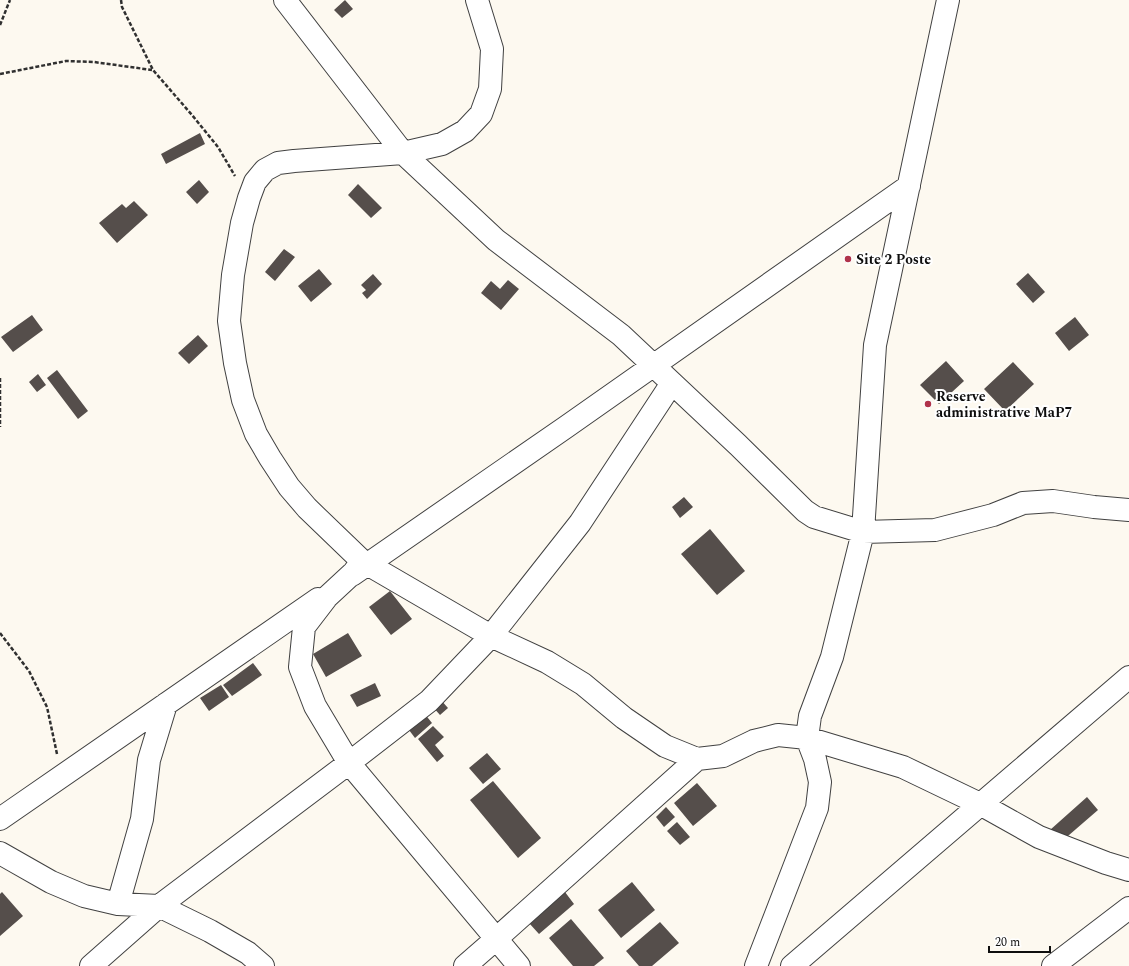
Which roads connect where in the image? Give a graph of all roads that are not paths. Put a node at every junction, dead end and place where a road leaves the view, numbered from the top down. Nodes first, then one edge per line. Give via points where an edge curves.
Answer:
1 (285, 0) edge
2 (477, 0) edge
3 (948, 0) edge
4 (403, 153) junction
5 (909, 186) junction
6 (653, 366) junction
7 (672, 383) junction
8 (1129, 510) edge
9 (863, 532) junction
10 (364, 563) junction
11 (346, 579) junction
12 (491, 636) junction
13 (1129, 677) edge
14 (166, 704) junction
15 (807, 738) junction
16 (697, 759) junction
17 (349, 763) junction
18 (980, 804) junction
19 (0, 819) edge
20 (0, 853) edge
21 (1129, 870) edge
22 (118, 904) junction
23 (159, 906) junction
24 (1129, 908) edge
25 (496, 939) junction
26 (1062, 963) edge
27 (91, 966) edge
28 (263, 966) edge
29 (465, 966) edge
30 (519, 966) edge
31 (756, 966) edge
32 (792, 966) edge

1 - 4 street
2 - 4 street via 492,49 490,89 481,114 465,131 442,144
3 - 5 street
4 - 6 street via 496,240 621,335
4 - 10 street via 294,161 278,163 264,170 255,182 249,198 233,275 229,321 235,363 243,400 256,434 289,486 307,508
5 - 6 street
5 - 9 street via 875,345
6 - 7 street
6 - 10 street
7 - 9 street via 805,511 814,517
7 - 12 street via 580,523
8 - 9 street via 1053,501 1023,503 993,515 934,530
9 - 15 street via 832,657 810,716
10 - 11 street
10 - 12 street
11 - 14 street
11 - 17 street via 327,597 304,626 300,667 315,706
12 - 16 street via 547,662 582,684 624,718 665,746
12 - 17 street via 429,701
13 - 18 street
14 - 19 street
14 - 22 street via 149,760 142,819
15 - 16 street via 778,735 754,741 723,756
15 - 18 street via 903,767
15 - 31 street via 820,782 817,808
16 - 25 street
17 - 23 street
17 - 25 street
18 - 21 street via 1040,837
18 - 32 street
20 - 22 street via 51,882 84,896
22 - 23 street
23 - 27 street
23 - 28 street via 242,949
24 - 26 street
25 - 29 street
25 - 30 street

